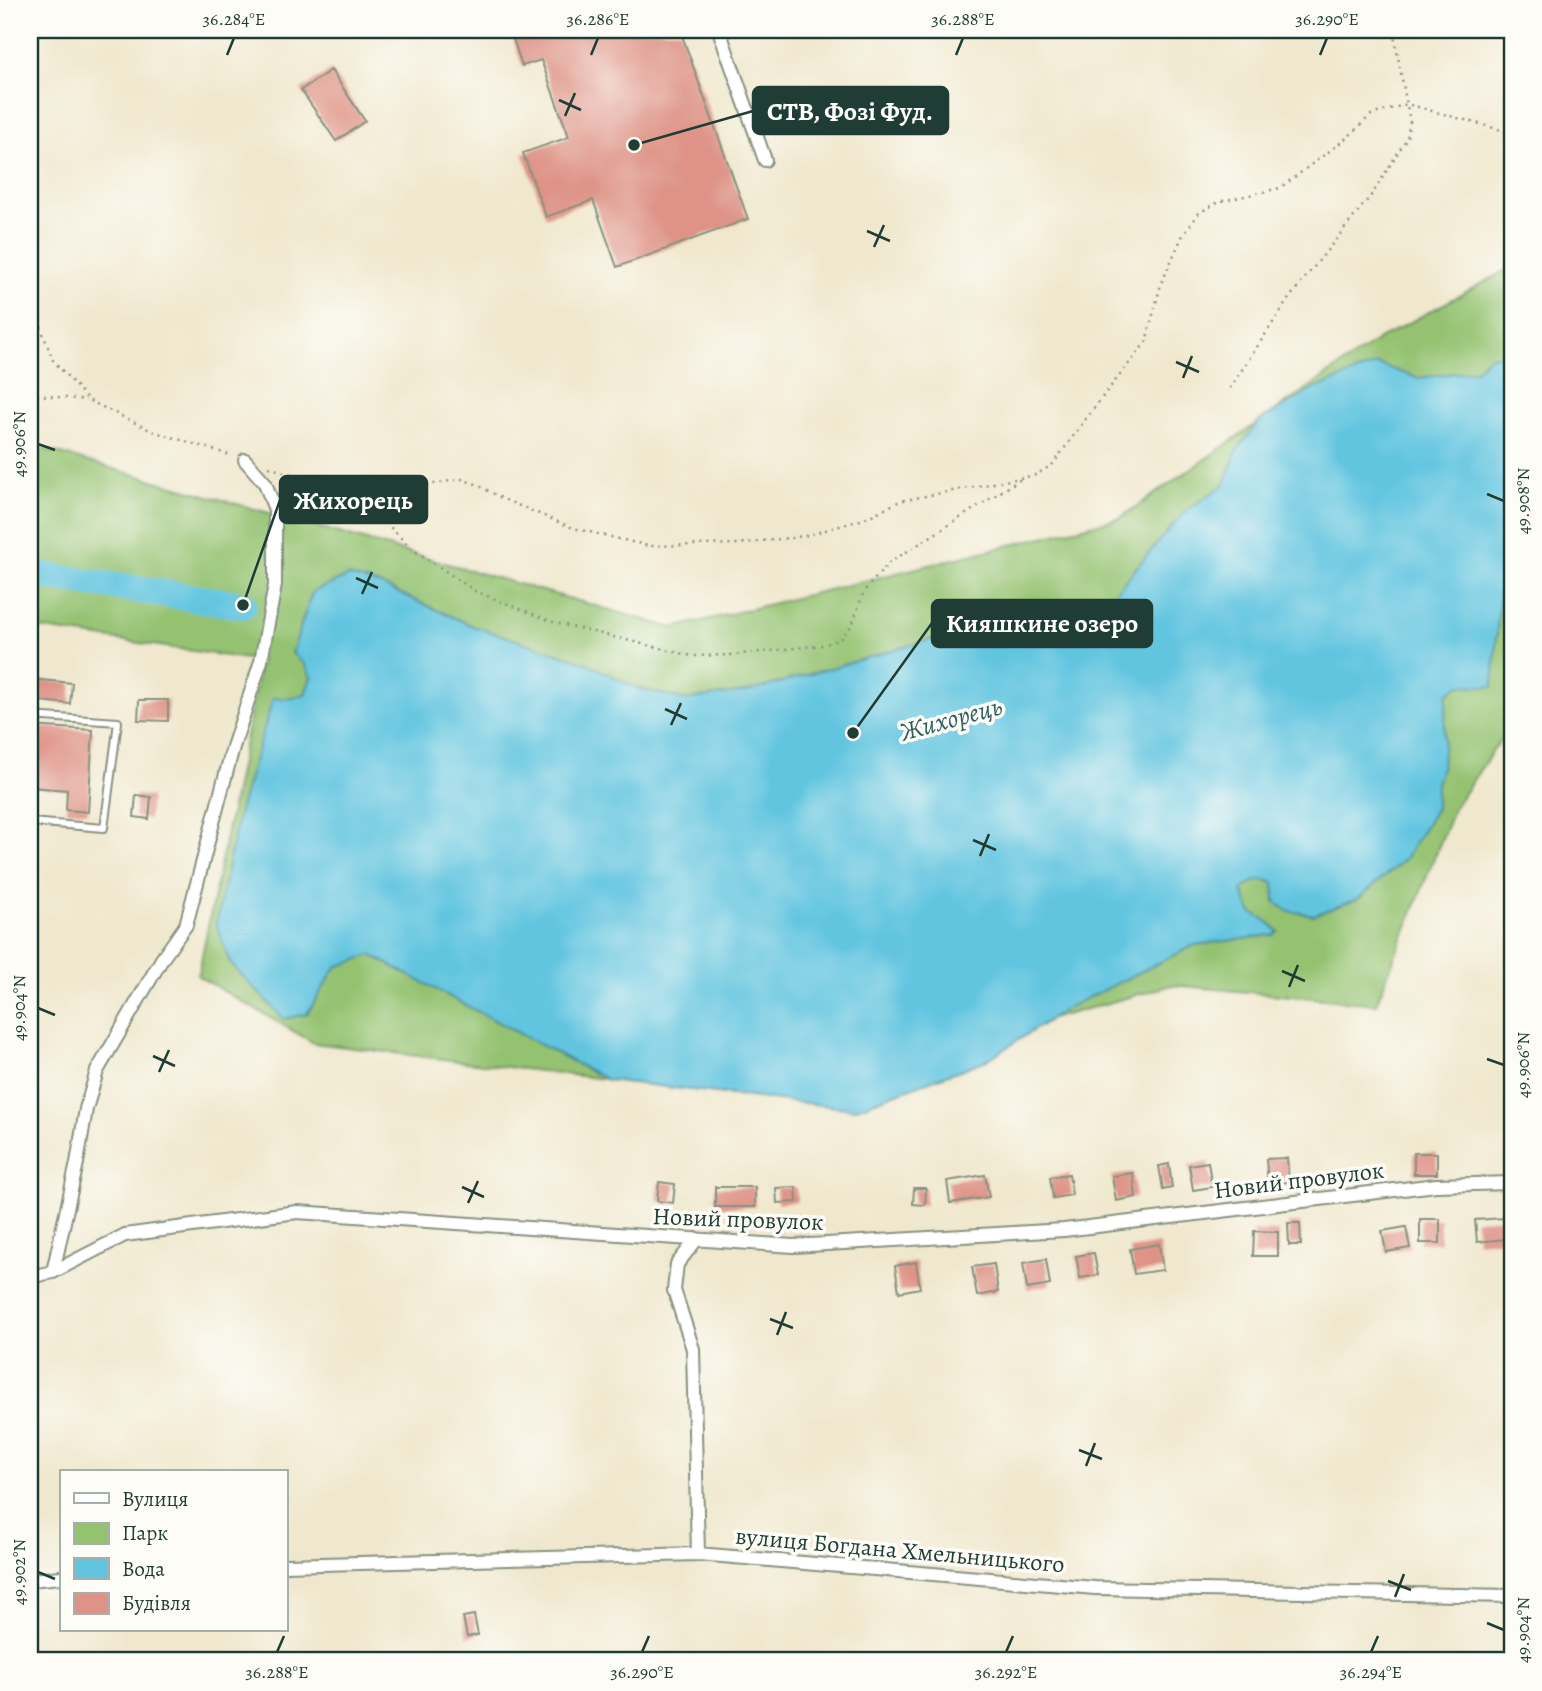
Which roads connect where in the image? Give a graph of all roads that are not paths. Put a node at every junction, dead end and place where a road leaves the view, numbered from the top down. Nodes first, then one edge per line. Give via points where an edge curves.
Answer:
1 (719, 30) edge
2 (765, 160) dead end
3 (245, 460) road end
4 (30, 716) edge
5 (30, 822) edge
6 (1512, 1183) edge
7 (697, 1239) junction
8 (53, 1272) junction
9 (30, 1278) edge
10 (698, 1554) junction
11 (287, 1565) edge
12 (60, 1577) edge
13 (30, 1580) edge
14 (1512, 1596) edge

1 - 2 street
3 - 8 street via 265,484 275,510 275,585 261,661 186,925 97,1071
4 - 5 lane via 118,722 104,828
6 - 7 street, Новий провулок via 1436,1185 1064,1230 793,1246
7 - 8 street, Новий провулок via 297,1212 125,1236
7 - 10 street via 677,1264 674,1290 693,1349
8 - 9 street, Новий провулок
10 - 11 street, вулиця Богдана Хмельницького
10 - 14 street, вулиця Богдана Хмельницького via 1095,1588
12 - 13 street

